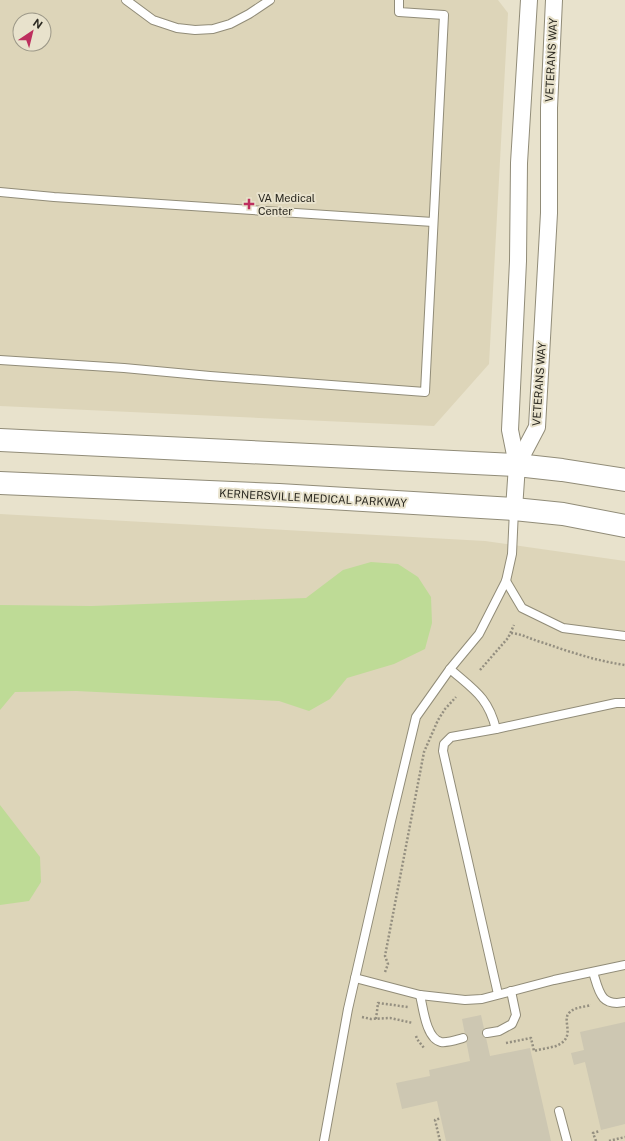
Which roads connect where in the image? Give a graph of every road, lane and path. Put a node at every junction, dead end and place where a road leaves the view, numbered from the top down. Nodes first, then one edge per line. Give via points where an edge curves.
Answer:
1 (126, 0) edge
2 (270, 0) edge
3 (399, 0) edge
4 (529, 0) edge
5 (554, 0) edge
6 (0, 192) edge
7 (433, 222) junction
8 (0, 360) edge
9 (0, 440) edge
10 (517, 465) junction
11 (625, 480) edge
12 (0, 483) edge
13 (514, 509) junction
14 (625, 526) edge
15 (506, 581) junction
16 (514, 625) dead end
17 (511, 632) junction
18 (625, 636) edge
19 (625, 665) edge
20 (450, 669) junction
21 (480, 670) dead end
22 (456, 697) dead end
23 (625, 703) edge
24 (496, 729) junction
25 (625, 965) edge
26 (385, 972) dead end
27 (593, 972) junction
28 (355, 978) junction
29 (511, 991) junction
30 (498, 994) junction
31 (420, 995) junction
32 (378, 1002) dead end
33 (625, 1002) edge
34 (591, 1005) dead end
35 (362, 1017) dead end
36 (376, 1018) junction
37 (413, 1023) dead end
38 (487, 1033) dead end
39 (463, 1038) dead end
40 (505, 1043) dead end
41 (559, 1111) dead end
42 (441, 1118) dead end
43 (600, 1131) dead end
44 (625, 1137) edge
45 (324, 1141) edge
46 (440, 1141) edge
47 (567, 1141) edge
48 (596, 1141) edge
49 (609, 1141) edge

1 - 2 lane via 153,20 177,28 195,30 230,24
3 - 7 lane via 399,12 444,15
4 - 10 street via 510,430
5 - 10 street, VETERANS WAY via 549,108 549,213 537,427
6 - 7 lane
7 - 8 lane via 425,392
9 - 10 main road
10 - 11 main road
10 - 13 street
12 - 13 main road, KERNERSVILLE MEDICAL PARKWAY via 278,495
13 - 14 main road, KERNERSVILLE MEDICAL PARKWAY via 563,514
13 - 15 lane via 512,554
15 - 18 lane via 522,608 562,628
15 - 20 lane via 479,634
16 - 17 path
17 - 19 path via 593,658
17 - 21 path
20 - 24 lane via 485,702
20 - 28 lane via 416,717
22 - 26 path via 438,720 424,752 385,956 388,964
23 - 24 lane
24 - 30 lane via 450,737 444,744 443,751
25 - 27 lane
27 - 29 lane
27 - 33 lane via 603,998 616,1004
28 - 31 lane
28 - 45 lane
29 - 30 lane
29 - 38 lane via 516,1015 512,1024 499,1031
30 - 31 lane via 482,999 465,1000
31 - 39 lane via 431,1035 441,1042
32 - 36 path
34 - 40 path via 571,1010 567,1021 569,1032 566,1038 556,1045 534,1050 531,1038
35 - 36 path
36 - 37 path
41 - 47 lane
42 - 46 path via 435,1120
43 - 48 path via 593,1132
44 - 49 path

